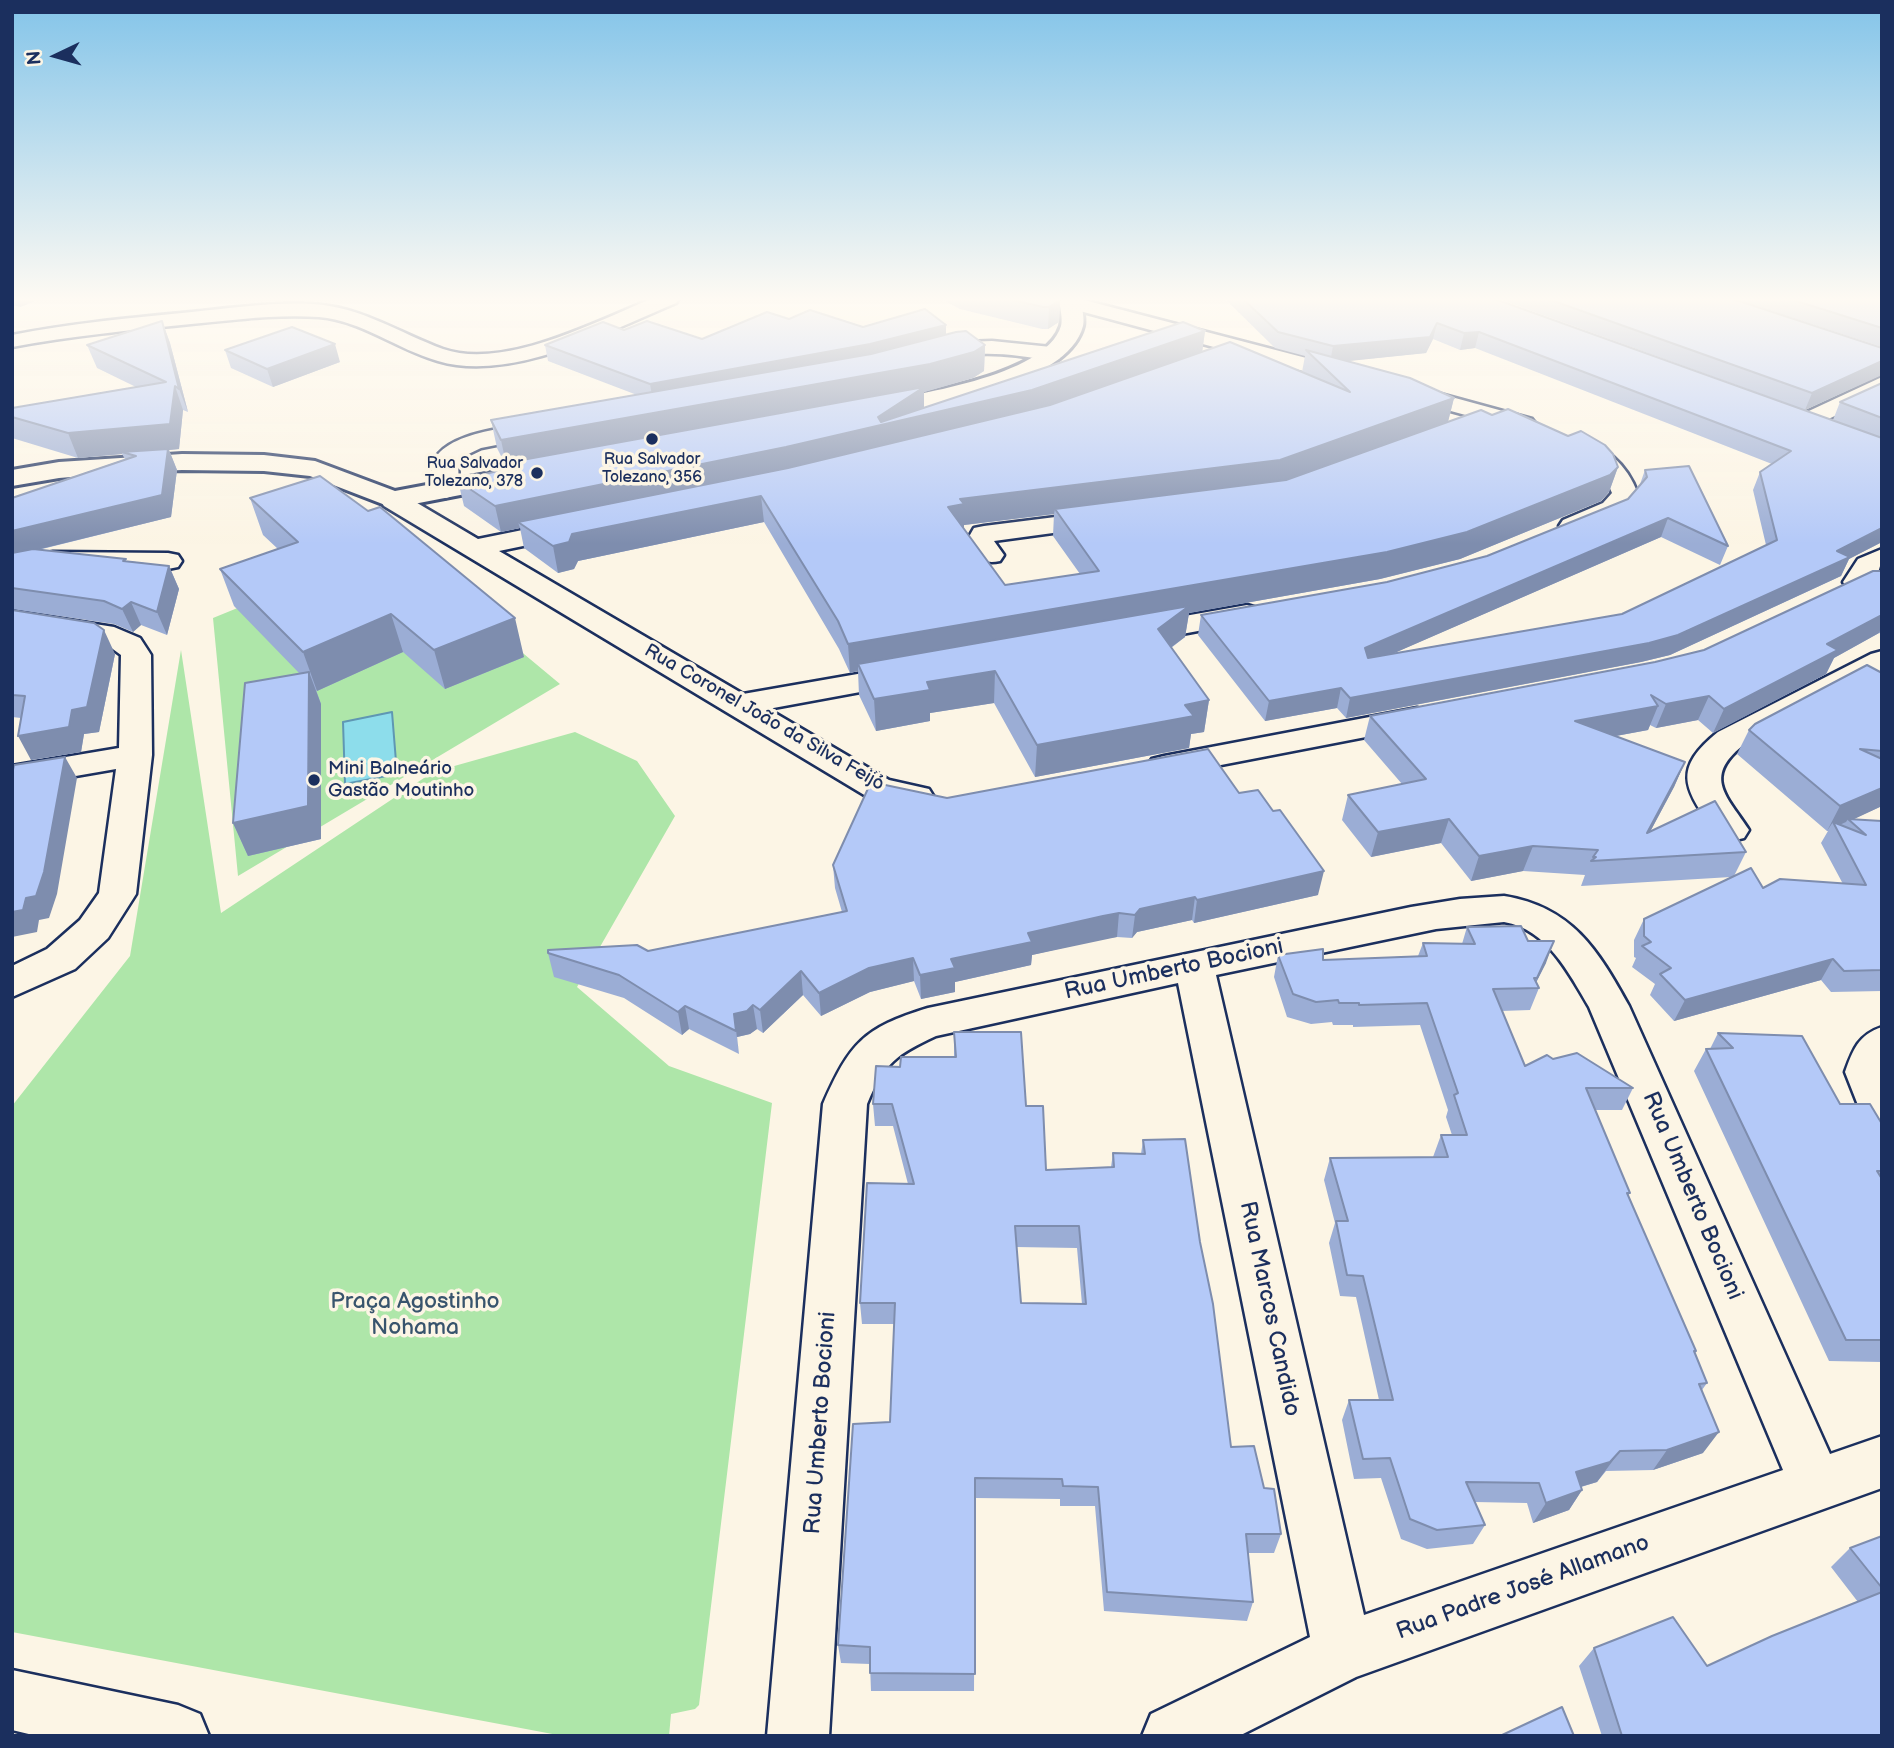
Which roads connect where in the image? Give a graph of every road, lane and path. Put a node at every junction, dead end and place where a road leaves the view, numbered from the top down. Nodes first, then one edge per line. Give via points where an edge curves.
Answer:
1 (999, 381) edge
2 (1365, 381) edge
3 (1882, 384) edge
4 (1781, 411) edge
5 (850, 415) edge
6 (1494, 416) junction
7 (1806, 421) junction
8 (567, 425) edge
9 (1457, 430) edge
10 (1831, 430) edge
11 (540, 472) edge
12 (12, 478) edge
13 (446, 490) junction
14 (393, 500) junction
15 (1128, 515) edge
16 (597, 523) edge
17 (1548, 536) edge
18 (474, 548) junction
19 (990, 555) dead end
20 (1882, 557) edge
21 (169, 561) dead end
22 (12, 567) edge
23 (1869, 582) edge
24 (1827, 594) edge
25 (1272, 610) edge
26 (12, 620) edge
27 (1121, 637) edge
28 (1882, 660) edge
29 (929, 671) edge
30 (736, 705) junction
31 (1439, 714) edge
32 (135, 755) junction
33 (1137, 771) edge
34 (12, 777) edge
35 (951, 800) edge
36 (1731, 830) edge
37 (1194, 965) junction
38 (12, 983) edge
39 (1882, 1043) edge
40 (1882, 1116) edge
41 (1882, 1462) edge
42 (1816, 1484) junction
43 (1343, 1652) junction
44 (12, 1700) edge
45 (177, 1736) edge
46 (798, 1736) edge
47 (1173, 1736) edge

1 - 5 street
2 - 6 street
3 - 7 street
4 - 7 street
6 - 9 street
6 - 17 street via 1561,438 1598,456 1619,475 1625,494 1612,509
7 - 10 street
8 - 13 street via 456,449 444,461
11 - 13 street
12 - 14 street via 119,465 264,463 315,470
13 - 14 street
14 - 18 street, Rua Coronel João da Silva Feijó
15 - 19 street via 984,534 980,542
16 - 18 street
18 - 30 street, Rua Coronel João da Silva Feijó
20 - 23 street via 1868,565
21 - 22 street via 53,560
23 - 24 street
25 - 27 street
26 - 32 street via 114,636 129,644 135,655
28 - 36 street via 1712,752 1702,768 1704,785
29 - 30 street
30 - 35 street, Rua Coronel João da Silva Feijó via 878,788 928,800
31 - 33 street
32 - 34 street
32 - 38 street via 117,894 94,929 61,959
37 - 42 street, Rua Umberto Bocioni via 1435,916 1520,911 1551,926 1579,956 1609,1006
37 - 43 street, Rua Marcos Candido
37 - 46 street, Rua Umberto Bocioni via 928,1023 888,1040 860,1069 845,1104
39 - 40 street via 1866,1072
41 - 42 street, Rua Padre José Allamano
42 - 43 street, Rua Padre José Allamano
43 - 47 street, Rua Padre José Allamano
44 - 45 street

